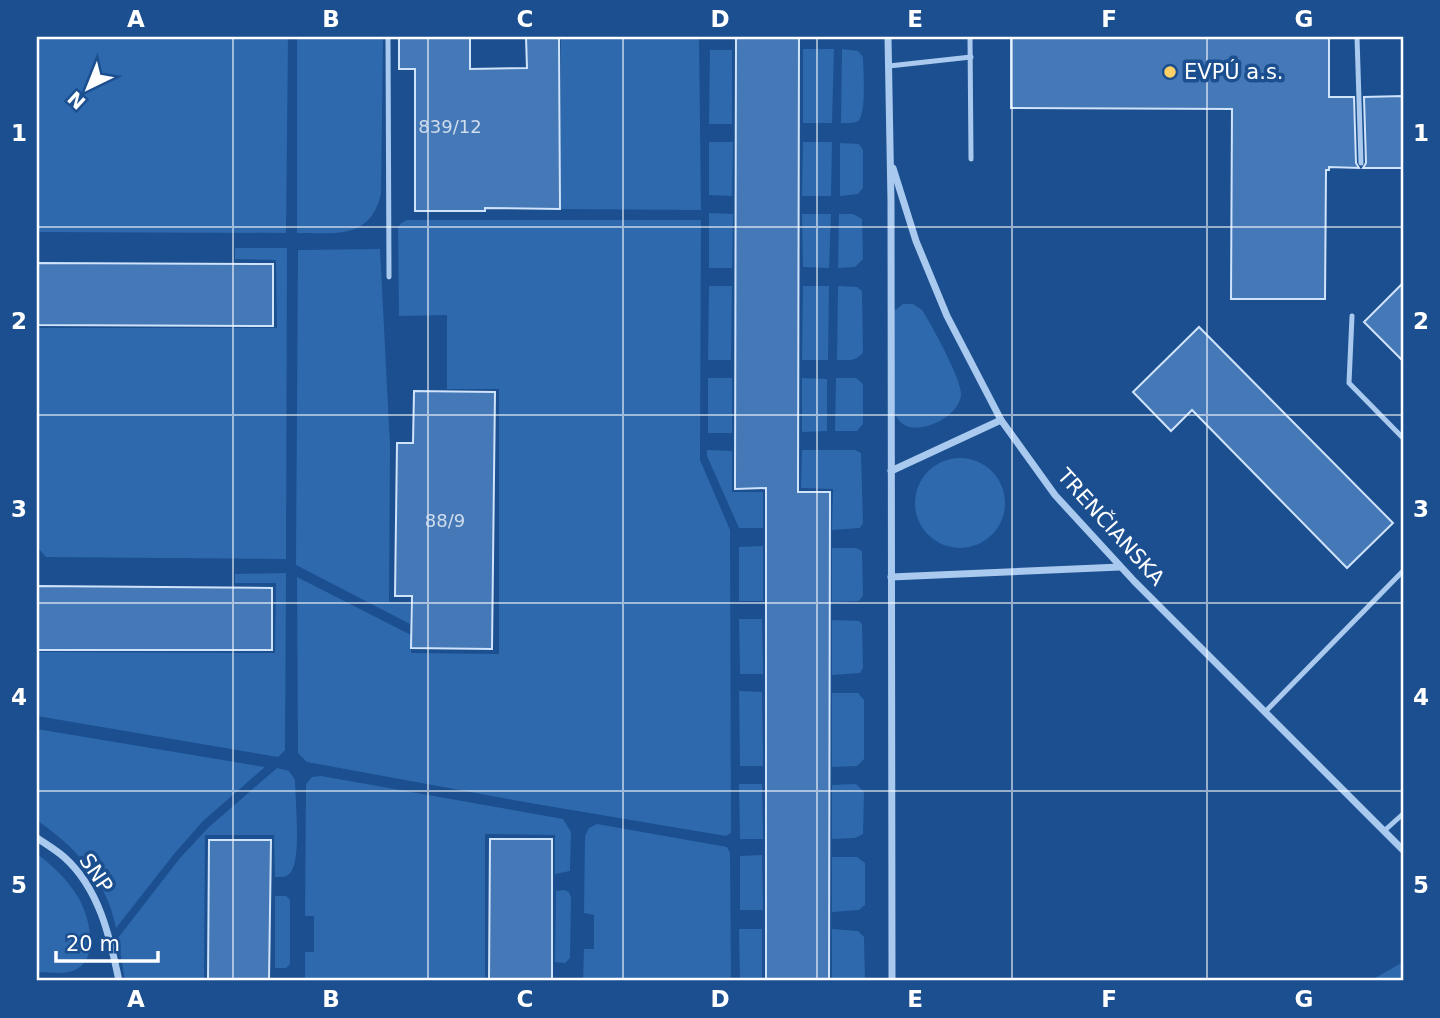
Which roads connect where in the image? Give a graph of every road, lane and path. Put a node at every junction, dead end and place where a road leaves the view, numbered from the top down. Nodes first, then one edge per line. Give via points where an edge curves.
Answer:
1 (388, 37) edge
2 (888, 37) edge
3 (971, 37) edge
4 (1357, 37) edge
5 (971, 57) junction
6 (889, 66) junction
7 (971, 159) dead end
8 (891, 161) junction
9 (1361, 163) dead end
10 (388, 277) dead end
11 (1352, 316) dead end
12 (1001, 420) junction
13 (1403, 438) edge
14 (891, 471) junction
15 (1120, 567) junction
16 (1403, 571) edge
17 (891, 577) junction
18 (1265, 712) junction
19 (1403, 814) edge
20 (1384, 831) junction
21 (37, 838) edge
22 (1403, 850) edge
23 (119, 981) edge
24 (892, 981) edge

1 - 10 lane
2 - 6 street, TRENČIANSKA
3 - 5 lane
4 - 9 lane
5 - 6 lane
5 - 7 lane
6 - 8 street, TRENČIANSKA
8 - 12 street, TRENČIANSKA via 916,242 947,316
8 - 14 street, TRENČIANSKA
11 - 13 lane via 1349,383
12 - 14 street
12 - 15 street, TRENČIANSKA via 1055,495
14 - 17 street, TRENČIANSKA
15 - 17 street
15 - 18 street, TRENČIANSKA
16 - 18 lane
17 - 24 street, TRENČIANSKA
18 - 20 street, TRENČIANSKA
19 - 20 lane
20 - 22 street, TRENČIANSKA
21 - 23 street, SNP via 65,858 92,892 111,941

